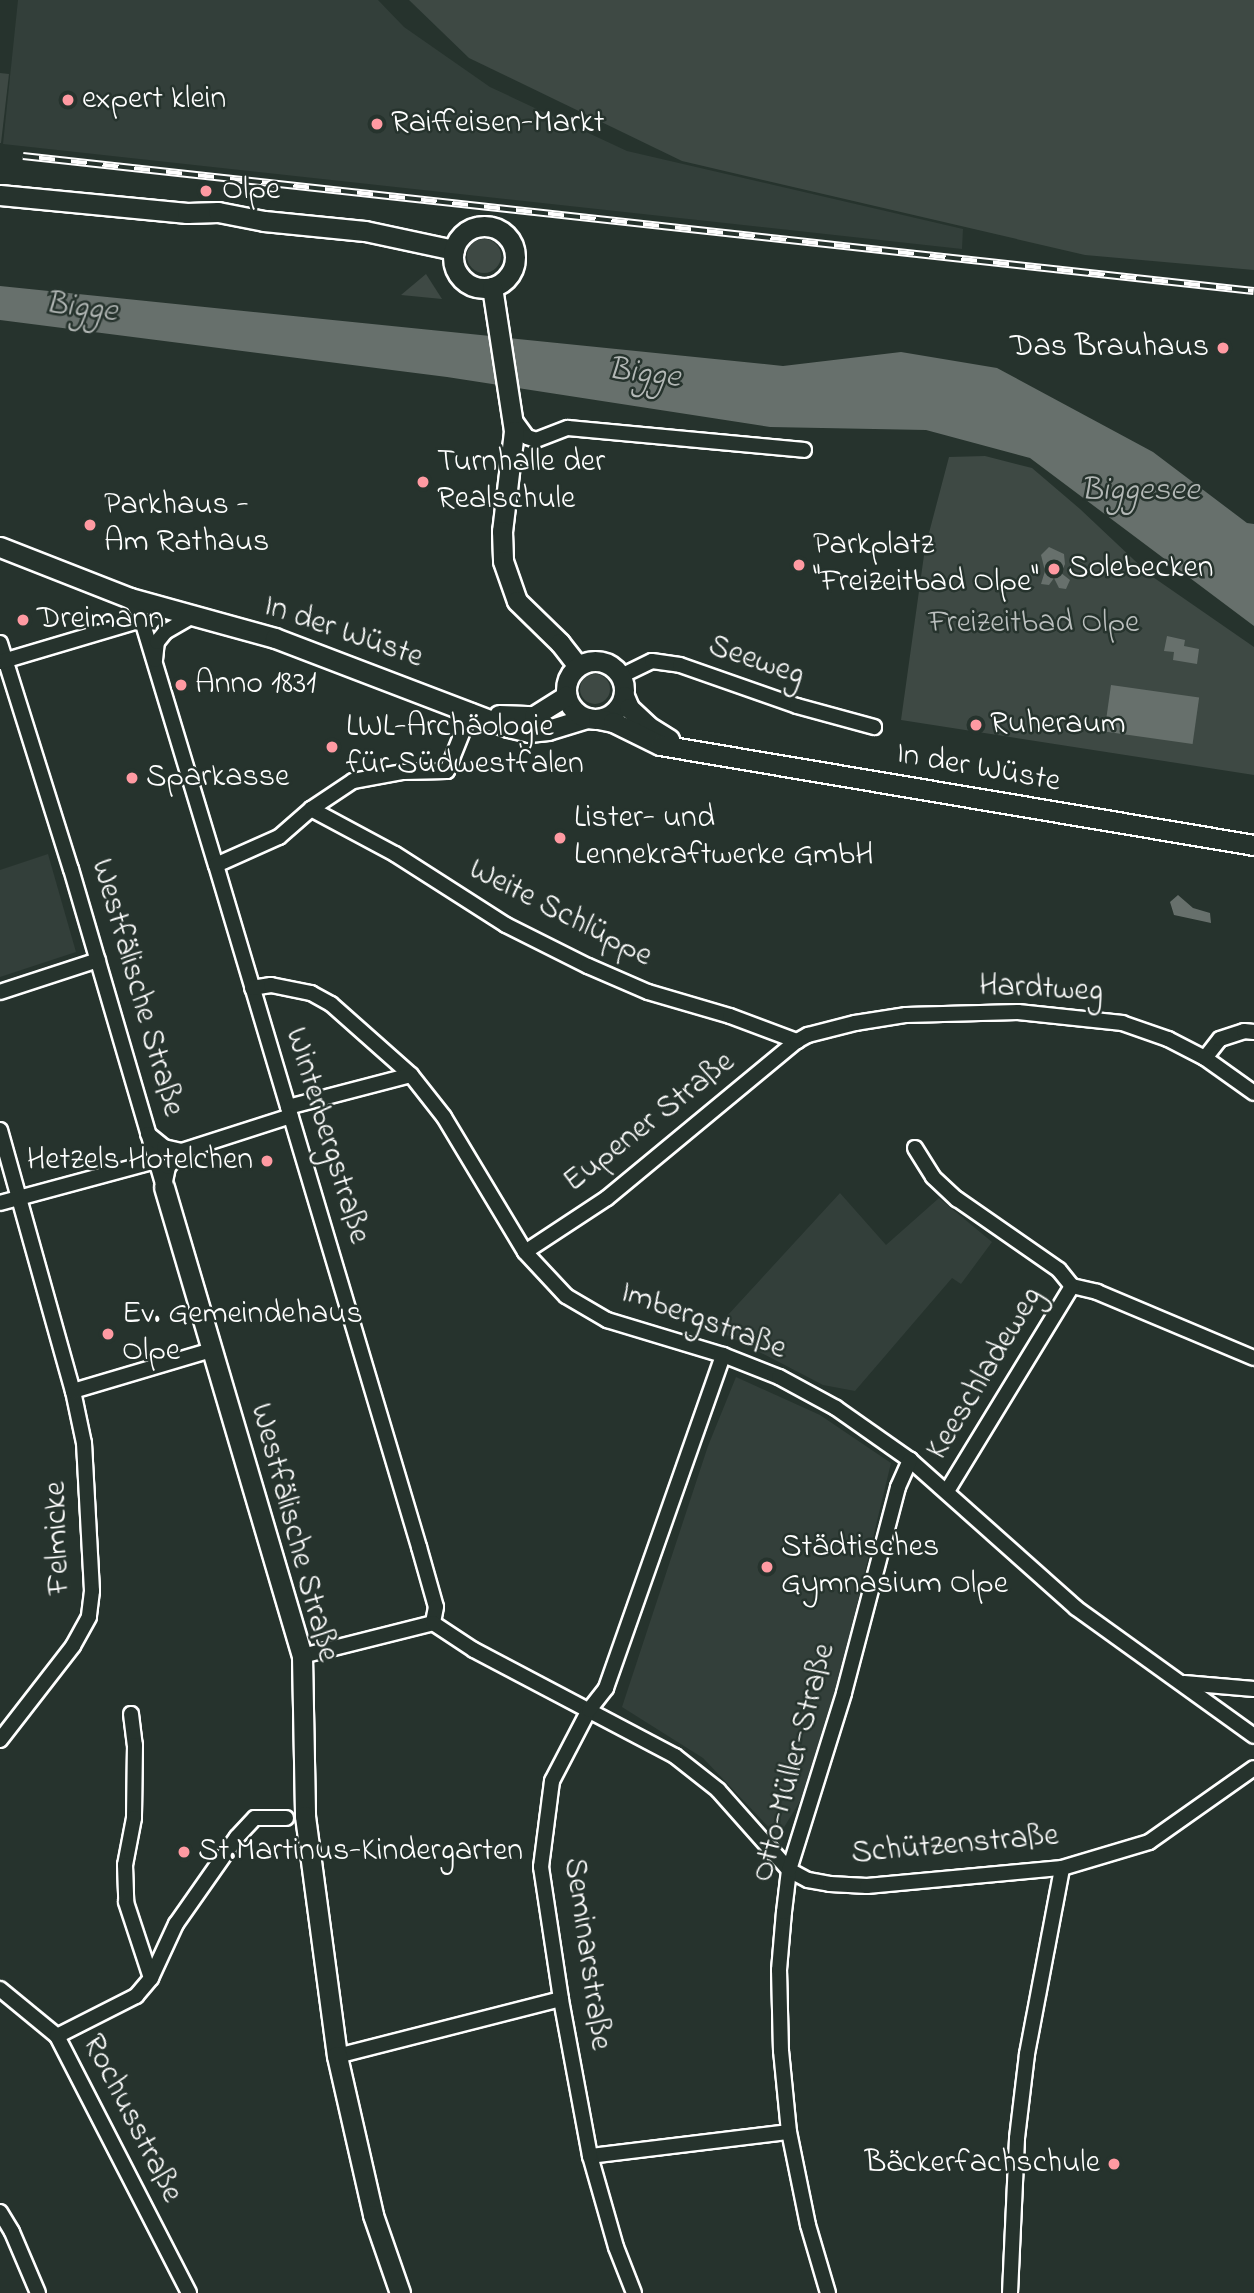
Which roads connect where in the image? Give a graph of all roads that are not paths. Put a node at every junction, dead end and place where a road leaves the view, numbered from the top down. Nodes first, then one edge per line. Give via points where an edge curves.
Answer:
1 (0, 195) edge
2 (454, 250) junction
3 (492, 287) junction
4 (513, 416) junction
5 (804, 450) dead end
6 (0, 547) edge
7 (130, 598) junction
8 (194, 617) junction
9 (132, 623) dead end
10 (0, 643) edge
11 (3, 661) edge
12 (154, 665) junction
13 (578, 666) junction
14 (621, 676) junction
15 (566, 696) junction
16 (624, 696) junction
17 (471, 711) junction
18 (592, 719) junction
19 (874, 727) dead end
20 (692, 748) junction
21 (311, 809) junction
22 (1254, 845) edge
23 (216, 865) junction
24 (98, 960) junction
25 (252, 988) junction
26 (0, 992) edge
27 (1254, 1032) edge
28 (802, 1038) junction
29 (1205, 1058) junction
30 (411, 1075) junction
31 (1254, 1093) edge
32 (290, 1112) junction
33 (0, 1130) edge
34 (148, 1134) junction
35 (915, 1148) dead end
36 (183, 1152) junction
37 (156, 1161) junction
38 (164, 1187) junction
39 (19, 1197) junction
40 (0, 1203) edge
41 (525, 1252) junction
42 (1072, 1286) junction
43 (211, 1350) junction
44 (723, 1355) junction
45 (1254, 1357) edge
46 (73, 1391) junction
47 (910, 1460) junction
48 (947, 1491) junction
49 (433, 1623) junction
50 (302, 1656) junction
51 (1184, 1683) junction
52 (1254, 1689) edge
53 (589, 1710) junction
54 (131, 1714) dead end
55 (1254, 1736) edge
56 (0, 1740) edge
57 (1254, 1768) edge
58 (286, 1818) dead end
59 (1062, 1868) junction
60 (789, 1870) junction
61 (151, 1978) junction
62 (0, 1989) edge
63 (561, 1999) junction
64 (57, 2036) junction
65 (337, 2056) junction
66 (789, 2132) junction
67 (590, 2156) junction
68 (0, 2212) edge
69 (38, 2293) edge
70 (190, 2293) edge
71 (400, 2293) edge
72 (634, 2293) edge
73 (828, 2293) edge
74 (1010, 2293) edge

1 - 2 main road via 218,212 365,231
2 - 3 main road via 453,263 463,281
2 - 3 main road via 472,228 482,225 502,231 515,249 515,260 508,277
3 - 4 main road
4 - 5 street via 527,437 536,440 568,428
4 - 13 main road via 503,561 517,601
6 - 7 main road, In der Wüste
7 - 8 main road, In der Wüste
7 - 12 street, Winterbergstraße
8 - 12 street via 161,637
8 - 17 main road, In der Wüste via 275,638
9 - 11 street
10 - 11 street, Westfälische Straße
11 - 24 street, Westfälische Straße
12 - 23 street, Winterbergstraße
13 - 14 main road via 606,662
13 - 15 main road via 567,679
14 - 16 main road
14 - 19 street, Seeweg via 652,661 680,665
15 - 17 main road, In der Wüste via 524,718
15 - 18 main road via 576,713
16 - 18 main road via 617,710
16 - 20 main road, In der Wüste via 629,708 648,726
17 - 18 main road, In der Wüste via 529,732
17 - 21 street via 447,771 403,772 353,781
18 - 20 main road, In der Wüste via 613,722 646,741
20 - 22 main road, In der Wüste
21 - 23 street via 279,837
21 - 28 street, Weite Schlüppe via 395,854 506,925 588,966 648,992
23 - 25 street, Winterbergstraße
24 - 26 street
24 - 34 street, Westfälische Straße
25 - 30 street, Imbergstraße via 271,985 311,993 331,1004
25 - 32 street, Winterbergstraße
27 - 29 street via 1220,1039
28 - 29 street, Hardtweg via 906,1015 1018,1012 1122,1023
28 - 41 street, Eupener Straße via 607,1198
29 - 31 street, Hardtweg
30 - 32 street
30 - 41 street, Imbergstraße via 444,1116
32 - 36 street
32 - 49 street, Winterbergstraße via 436,1607
33 - 39 street, Felmicke
34 - 36 street via 164,1147
34 - 37 street, Westfälische Straße
35 - 42 street via 933,1177 957,1199 1059,1270
36 - 38 street via 169,1167
37 - 38 street, Westfälische Straße
37 - 39 street
38 - 43 main road, Westfälische Straße
39 - 40 street
39 - 46 street, Felmicke
41 - 44 street, Imbergstraße via 566,1296 607,1320
42 - 45 street
42 - 48 street, Keeschladeweg
43 - 46 street
43 - 50 main road, Westfälische Straße
44 - 47 street, Imbergstraße via 826,1402
44 - 53 street, Seminarstraße via 606,1688
46 - 56 street, Felmicke via 84,1443 92,1591 89,1617 73,1646
47 - 48 street, Imbergstraße
47 - 60 street, Otto-Müller-Straße via 898,1487 844,1693
48 - 51 street, Imbergstraße via 1076,1608
49 - 50 street
49 - 53 street, Schützenstraße via 474,1650
50 - 65 main road, Westfälische Straße via 305,1816
51 - 52 street, Imbergstraße
51 - 55 street, Imbergstraße
53 - 60 street, Schützenstraße via 675,1756 707,1782
53 - 63 street, Seminarstraße via 552,1781 541,1867
54 - 61 street via 134,1806 125,1865 126,1902
57 - 59 street, Schützenstraße via 1149,1842
58 - 61 street via 255,1818 237,1837 176,1924
59 - 60 street, Schützenstraße via 867,1886 808,1880
59 - 74 street via 1018,2126
60 - 66 street, Otto-Müller-Straße via 779,1970
61 - 64 street via 136,1996
62 - 64 street, Rochusstraße
63 - 65 street
63 - 67 street, Seminarstraße
64 - 70 street, Rochusstraße
65 - 71 main road, Westfälische Straße via 373,2215
66 - 67 street
66 - 73 street, Otto-Müller-Straße
67 - 72 street, Seminarstraße
68 - 69 street

